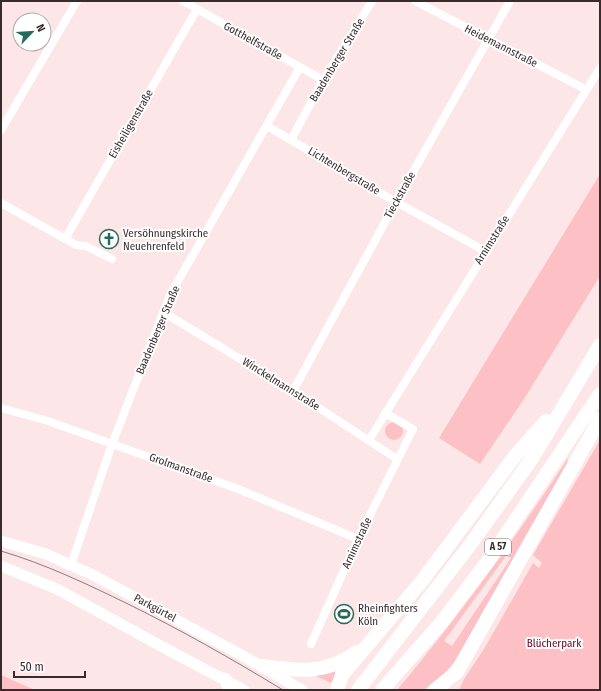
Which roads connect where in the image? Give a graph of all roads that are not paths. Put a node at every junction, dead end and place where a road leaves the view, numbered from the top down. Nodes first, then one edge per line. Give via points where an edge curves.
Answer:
1 (77, 1) edge
2 (183, 1) edge
3 (372, 1) edge
4 (415, 1) edge
5 (510, 1) edge
6 (197, 9) junction
7 (488, 40) junction
8 (300, 67) junction
9 (600, 68) edge
10 (323, 80) junction
11 (586, 90) junction
12 (267, 126) junction
13 (1, 130) edge
14 (291, 140) junction
15 (396, 202) junction
16 (1, 203) edge
17 (65, 239) junction
18 (485, 251) junction
19 (112, 260) dead end
20 (164, 312) junction
21 (600, 345) edge
22 (293, 390) junction
23 (600, 394) edge
24 (562, 405) junction
25 (1, 408) edge
26 (385, 413) junction
27 (600, 418) edge
28 (369, 440) junction
29 (112, 444) junction
30 (397, 459) junction
31 (358, 539) junction
32 (1, 541) edge
33 (71, 565) junction
34 (1, 566) edge
35 (377, 635) junction
36 (311, 644) dead end
37 (262, 666) junction
38 (457, 672) junction
39 (227, 685) edge
40 (244, 690) edge
41 (302, 690) edge
42 (337, 690) edge
43 (358, 690) edge
44 (382, 690) edge
45 (435, 690) edge
46 (450, 690) edge

1 - 13 street
2 - 6 street, Gotthelfstraße
3 - 10 street, Baadenberger Straße
4 - 7 street, Heidemannstraße
5 - 7 street, Tieckstraße
6 - 8 street, Gotthelfstraße
6 - 17 street, Eisheiligenstraße
7 - 11 street, Heidemannstraße
7 - 15 street, Tieckstraße
8 - 10 street, Gotthelfstraße
8 - 12 street, Baadenberger Straße
9 - 11 street, Arnimstraße
10 - 14 street, Baadenberger Straße
11 - 18 street, Arnimstraße
12 - 14 street, Lichtenbergstraße
12 - 20 street, Baadenberger Straße via 170,295
14 - 15 street, Lichtenbergstraße
15 - 18 street, Lichtenbergstraße
15 - 22 street, Tieckstraße
16 - 17 street
17 - 19 street via 76,245 86,246
18 - 26 street, Arnimstraße
20 - 22 street, Winckelmannstraße
20 - 29 street, Baadenberger Straße
21 - 24 highway, A 57
22 - 28 street, Winckelmannstraße
23 - 44 highway, A 57 via 488,561 441,623
24 - 35 highway via 516,456 422,582
24 - 43 highway, A 57 via 533,457 470,545
25 - 29 street, Grolmanstraße via 48,421
26 - 28 street, Arnimstraße
26 - 30 street, Arnimstraße via 413,429
27 - 38 highway
28 - 30 street, Winckelmannstraße
29 - 31 street, Grolmanstraße via 238,489
29 - 33 street, Baadenberger Straße
30 - 31 street, Arnimstraße
31 - 36 street, Arnimstraße
32 - 33 main road, Parkgürtel via 46,554
33 - 37 main road, Parkgürtel
34 - 39 main road via 57,589
35 - 37 highway via 356,653 329,666 304,671
35 - 42 highway via 342,675
37 - 41 main road, Parkgürtel
38 - 45 highway
38 - 46 highway
39 - 40 main road

